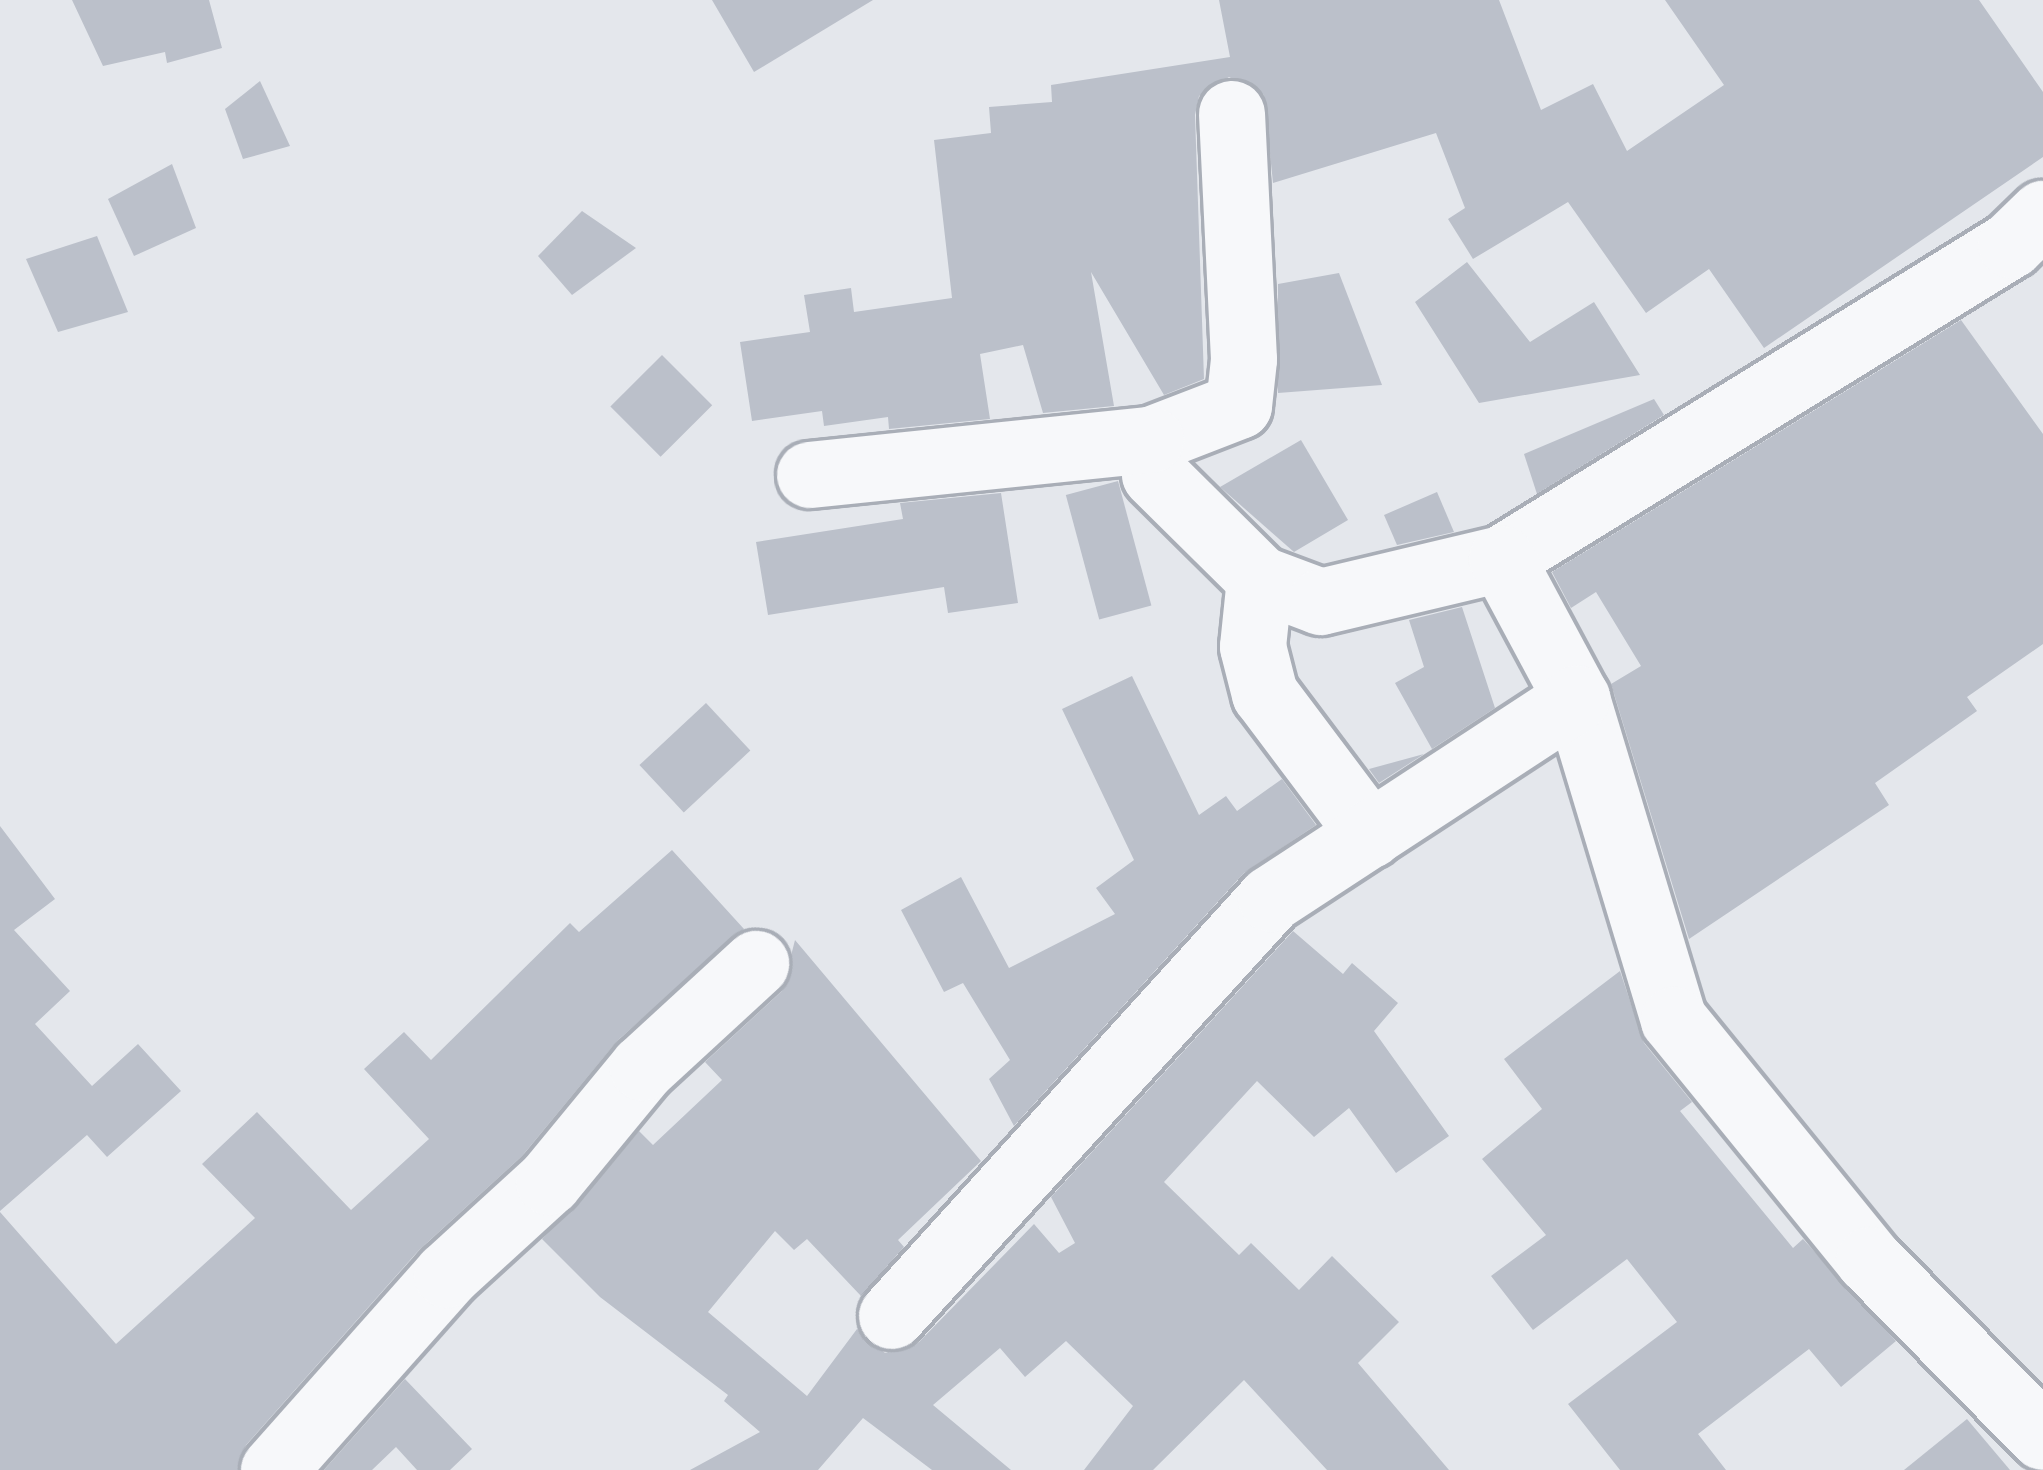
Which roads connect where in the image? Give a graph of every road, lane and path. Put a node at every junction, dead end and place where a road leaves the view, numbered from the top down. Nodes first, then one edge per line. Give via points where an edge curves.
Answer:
1 (1232, 114) dead end
2 (2043, 214) edge
3 (1151, 440) junction
4 (810, 475) dead end
5 (1502, 559) junction
6 (1260, 579) junction
7 (1577, 699) junction
8 (1372, 835) junction
9 (756, 964) dead end
10 (892, 1316) dead end
11 (2043, 1437) edge
12 (274, 1470) edge

1 - 3 street via 1244,360 1239,406
2 - 5 street via 2011,245
3 - 4 street
3 - 6 street via 1155,475
5 - 6 street via 1321,602
5 - 7 street
6 - 8 street via 1253,647 1265,694
7 - 8 street
7 - 11 street via 1674,1020 1869,1260
8 - 10 street via 1271,899
9 - 12 street via 643,1067 549,1182 447,1275

